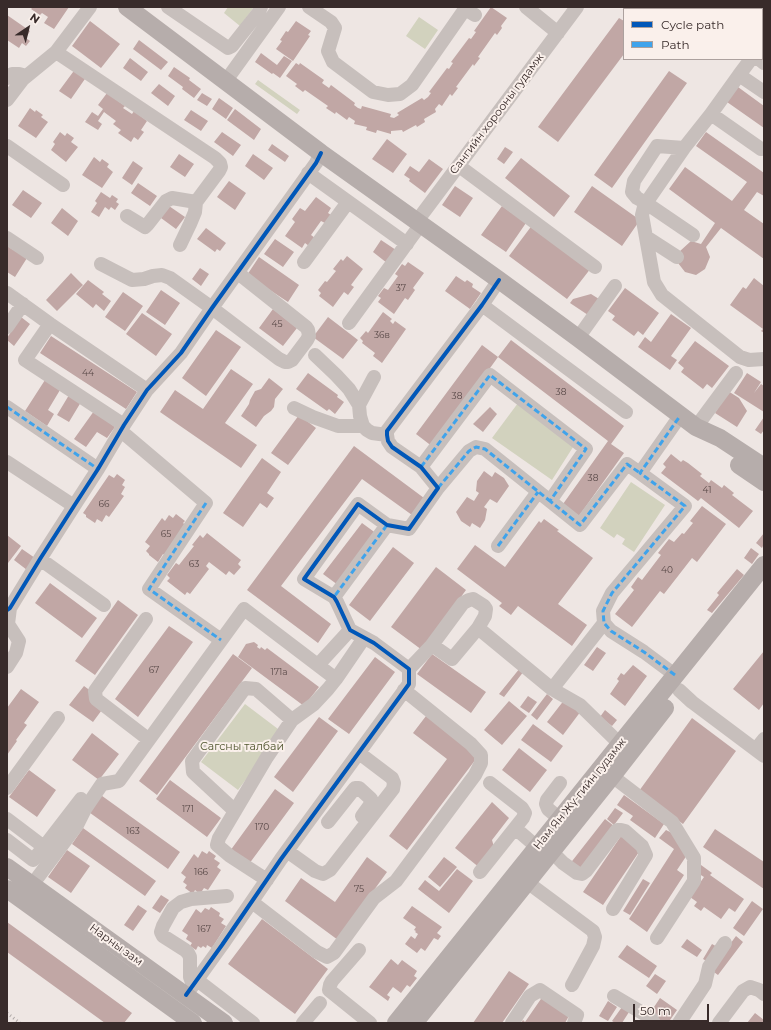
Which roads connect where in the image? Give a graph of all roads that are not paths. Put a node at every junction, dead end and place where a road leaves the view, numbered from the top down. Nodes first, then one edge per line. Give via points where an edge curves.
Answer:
1 (90, 7) edge
2 (127, 7) edge
3 (168, 7) edge
4 (261, 7) edge
5 (279, 7) edge
6 (309, 7) edge
7 (526, 7) edge
8 (576, 7) edge
9 (475, 15) dead end
10 (558, 32) junction
11 (56, 52) junction
12 (749, 60) edge
13 (739, 75) junction
14 (26, 76) junction
15 (7, 78) edge
16 (225, 82) junction
17 (764, 92) edge
18 (7, 100) edge
19 (711, 114) junction
20 (7, 146) edge
21 (684, 148) junction
22 (761, 149) dead end
23 (321, 153) junction
24 (459, 166) junction
25 (308, 173) junction
26 (63, 185) dead end
27 (196, 202) junction
28 (348, 202) junction
29 (646, 203) junction
30 (127, 216) dead end
31 (419, 223) junction
32 (693, 235) dead end
33 (646, 237) junction
34 (7, 238) edge
35 (407, 244) junction
36 (180, 245) dead end
37 (36, 258) dead end
38 (677, 258) dead end
39 (304, 262) dead end
40 (101, 264) dead end
41 (595, 267) dead end
42 (238, 273) junction
43 (499, 280) junction
44 (615, 286) dead end
45 (7, 293) edge
46 (23, 304) junction
47 (482, 305) junction
48 (212, 308) junction
49 (348, 323) dead end
50 (50, 324) junction
51 (7, 326) edge
52 (578, 338) junction
53 (315, 355) dead end
54 (764, 359) edge
55 (736, 372) dead end
56 (374, 378) dead end
57 (147, 390) junction
58 (359, 405) junction
59 (7, 407) edge
60 (294, 408) dead end
61 (626, 412) dead end
62 (680, 416) junction
63 (363, 426) junction
64 (696, 427) junction
65 (123, 428) junction
66 (387, 436) junction
67 (7, 462) edge
68 (421, 467) junction
69 (764, 468) edge
70 (98, 469) junction
71 (640, 472) junction
72 (764, 482) edge
73 (438, 488) junction
74 (538, 492) junction
75 (550, 501) junction
76 (74, 506) junction
77 (387, 525) junction
78 (498, 546) dead end
79 (40, 559) junction
80 (764, 565) edge
81 (764, 584) edge
82 (334, 598) junction
83 (104, 605) dead end
84 (8, 609) edge
85 (146, 619) dead end
86 (604, 623) junction
87 (478, 628) junction
88 (350, 630) junction
89 (364, 638) junction
90 (221, 640) junction
91 (432, 645) junction
92 (318, 665) junction
93 (7, 667) edge
94 (409, 669) junction
95 (336, 679) junction
96 (677, 683) junction
97 (552, 689) junction
98 (404, 690) junction
99 (58, 718) dead end
100 (292, 720) junction
101 (148, 739) junction
102 (620, 744) junction
103 (761, 748) edge
104 (359, 753) junction
105 (612, 776) junction
106 (490, 783) dead end
107 (560, 783) dead end
108 (7, 788) edge
109 (81, 799) dead end
110 (235, 811) junction
111 (7, 819) edge
112 (560, 819) junction
113 (328, 822) dead end
114 (515, 828) junction
115 (7, 840) edge
116 (44, 847) junction
117 (346, 849) junction
118 (544, 849) junction
119 (287, 851) junction
120 (7, 867) edge
121 (480, 872) dead end
122 (38, 877) dead end
123 (267, 880) junction
124 (527, 882) junction
125 (7, 889) edge
126 (227, 896) dead end
127 (252, 902) junction
128 (613, 909) dead end
129 (657, 938) dead end
130 (725, 942) dead end
131 (359, 950) dead end
132 (572, 985) dead end
133 (192, 987) junction
134 (764, 994) edge
135 (614, 996) dead end
136 (320, 1003) dead end
137 (174, 1016) edge
138 (193, 1023) edge
139 (224, 1023) edge
140 (253, 1023) edge
141 (303, 1023) edge
142 (370, 1023) edge
143 (396, 1023) edge
144 (414, 1023) edge
145 (512, 1023) edge
146 (574, 1023) edge
147 (654, 1023) edge
148 (679, 1023) edge
149 (719, 1023) edge

1 - 11 street
2 - 16 main road
3 - 4 street via 228,48
5 - 16 street
6 - 9 street via 331,22 335,28 328,52 333,62 374,92 388,95 400,94 412,85 465,9
7 - 10 street
8 - 10 street, Сангийн хорооны гудамж
10 - 24 street, Сангийн хорооны гудамж
11 - 14 street
11 - 27 street via 220,162 219,171
12 - 13 street
13 - 17 street
13 - 19 street
14 - 15 street via 12,74
14 - 18 street
16 - 23 main road
19 - 21 street
19 - 22 street
20 - 26 street
21 - 29 street
21 - 29 street via 657,146 634,181 632,192
23 - 25 street
23 - 31 main road
24 - 31 street, Сангийн хорооны гудамж
24 - 41 street
25 - 28 street
25 - 42 street
27 - 30 street via 172,198 166,201 144,227
27 - 36 street via 195,212
28 - 35 street
28 - 39 street
29 - 32 street
29 - 33 street via 642,215
31 - 35 street, Сангийн хорооны гудамж
31 - 43 main road
33 - 38 street
33 - 54 street via 654,282 662,295 740,357 749,360
34 - 37 street
35 - 49 street, Сангийн хорооны гудамж
40 - 48 street via 132,280 162,275 170,278
42 - 48 street
42 - 48 street via 306,327 307,340 292,360 285,362
43 - 47 street
43 - 52 main road
44 - 52 street
45 - 46 street
46 - 50 street
46 - 51 street
47 - 61 street
47 - 66 street via 387,431
48 - 57 street via 181,353
50 - 57 street
50 - 65 street via 25,360
52 - 62 main road
53 - 58 street via 349,389
55 - 64 street
56 - 58 street
57 - 65 street
58 - 63 street
59 - 70 street
60 - 63 street via 338,426
62 - 64 main road
62 - 71 street
63 - 66 street via 372,433
64 - 69 main road via 720,438
64 - 72 main road via 711,446
65 - 70 street
65 - 90 street via 206,503 150,589
66 - 68 street via 392,447
67 - 76 street
68 - 73 street
68 - 75 street via 490,375 586,449
70 - 76 street
71 - 75 street via 627,464 580,525
71 - 86 street via 685,506 612,593 602,611
73 - 74 street via 476,447 485,449
73 - 77 street via 409,529
74 - 75 street
74 - 78 street
76 - 79 street
77 - 82 street
77 - 82 street via 358,504 304,579
79 - 83 street
79 - 84 street
80 - 96 main road, Нам Ян Жү-гийн гудамж
81 - 96 main road, Нам Ян Жү-гийн гудамж
82 - 88 street
84 - 93 street via 8,624 19,641 16,653
85 - 101 street via 95,691 96,699
86 - 96 street via 611,631 644,652
86 - 97 street
87 - 91 street via 452,659
87 - 91 street via 486,609 473,599 463,603
87 - 97 street
88 - 89 street
88 - 92 street
89 - 94 street
89 - 95 street
90 - 92 street via 244,609
90 - 101 street
91 - 94 street
92 - 95 street
94 - 98 street via 409,684
95 - 100 street via 314,704
96 - 102 main road, Нам Ян Жү-гийн гудамж
96 - 103 street via 692,702
96 - 105 main road, Нам Ян Жү-гийн гудамж
97 - 102 street via 580,705
98 - 104 street
98 - 127 street via 481,755 481,763 475,775 396,881 374,898 334,953 327,957
99 - 108 street
100 - 110 street
100 - 110 street via 256,689 245,688 192,761 193,772
101 - 122 street via 119,781 102,784 77,825
102 - 112 main road, Нам Ян Жү-гийн гудамж
104 - 117 street via 392,778 394,783 393,790
104 - 119 street
105 - 118 main road, Нам Ян Жү-гийн гудамж
105 - 129 street via 672,822 694,858 694,881
106 - 114 street via 525,813
107 - 112 street via 546,804
109 - 116 street
110 - 123 street via 217,845
111 - 116 street
112 - 118 main road, Нам Ян Жү-гийн гудамж
113 - 117 street via 355,788 359,788 371,799 370,805 345,840
114 - 118 street
114 - 121 street
115 - 116 street via 32,860
117 - 119 street via 330,870 323,874
118 - 124 main road, Нам Ян Жү-гийн гудамж
118 - 128 street via 582,874 617,830 625,831 642,846 646,855
118 - 143 main road, Нам Ян Жү-гийн гудамж
119 - 123 street
120 - 133 main road, Нарны зам
123 - 127 street
124 - 132 street via 593,931 593,946
124 - 144 main road, Нам Ян Жү-гийн гудамж
125 - 137 main road, Нарны зам
126 - 133 street via 182,902 174,908 163,926 163,936 185,950 190,957
127 - 133 street
130 - 148 street via 709,967 705,984
131 - 142 street via 332,981 329,990
133 - 139 main road, Нарны зам
133 - 140 street
134 - 149 street via 750,987 743,992
135 - 147 street via 651,1018
136 - 141 street
137 - 138 main road, Нарны зам
145 - 146 street via 530,996 540,990 577,1015

